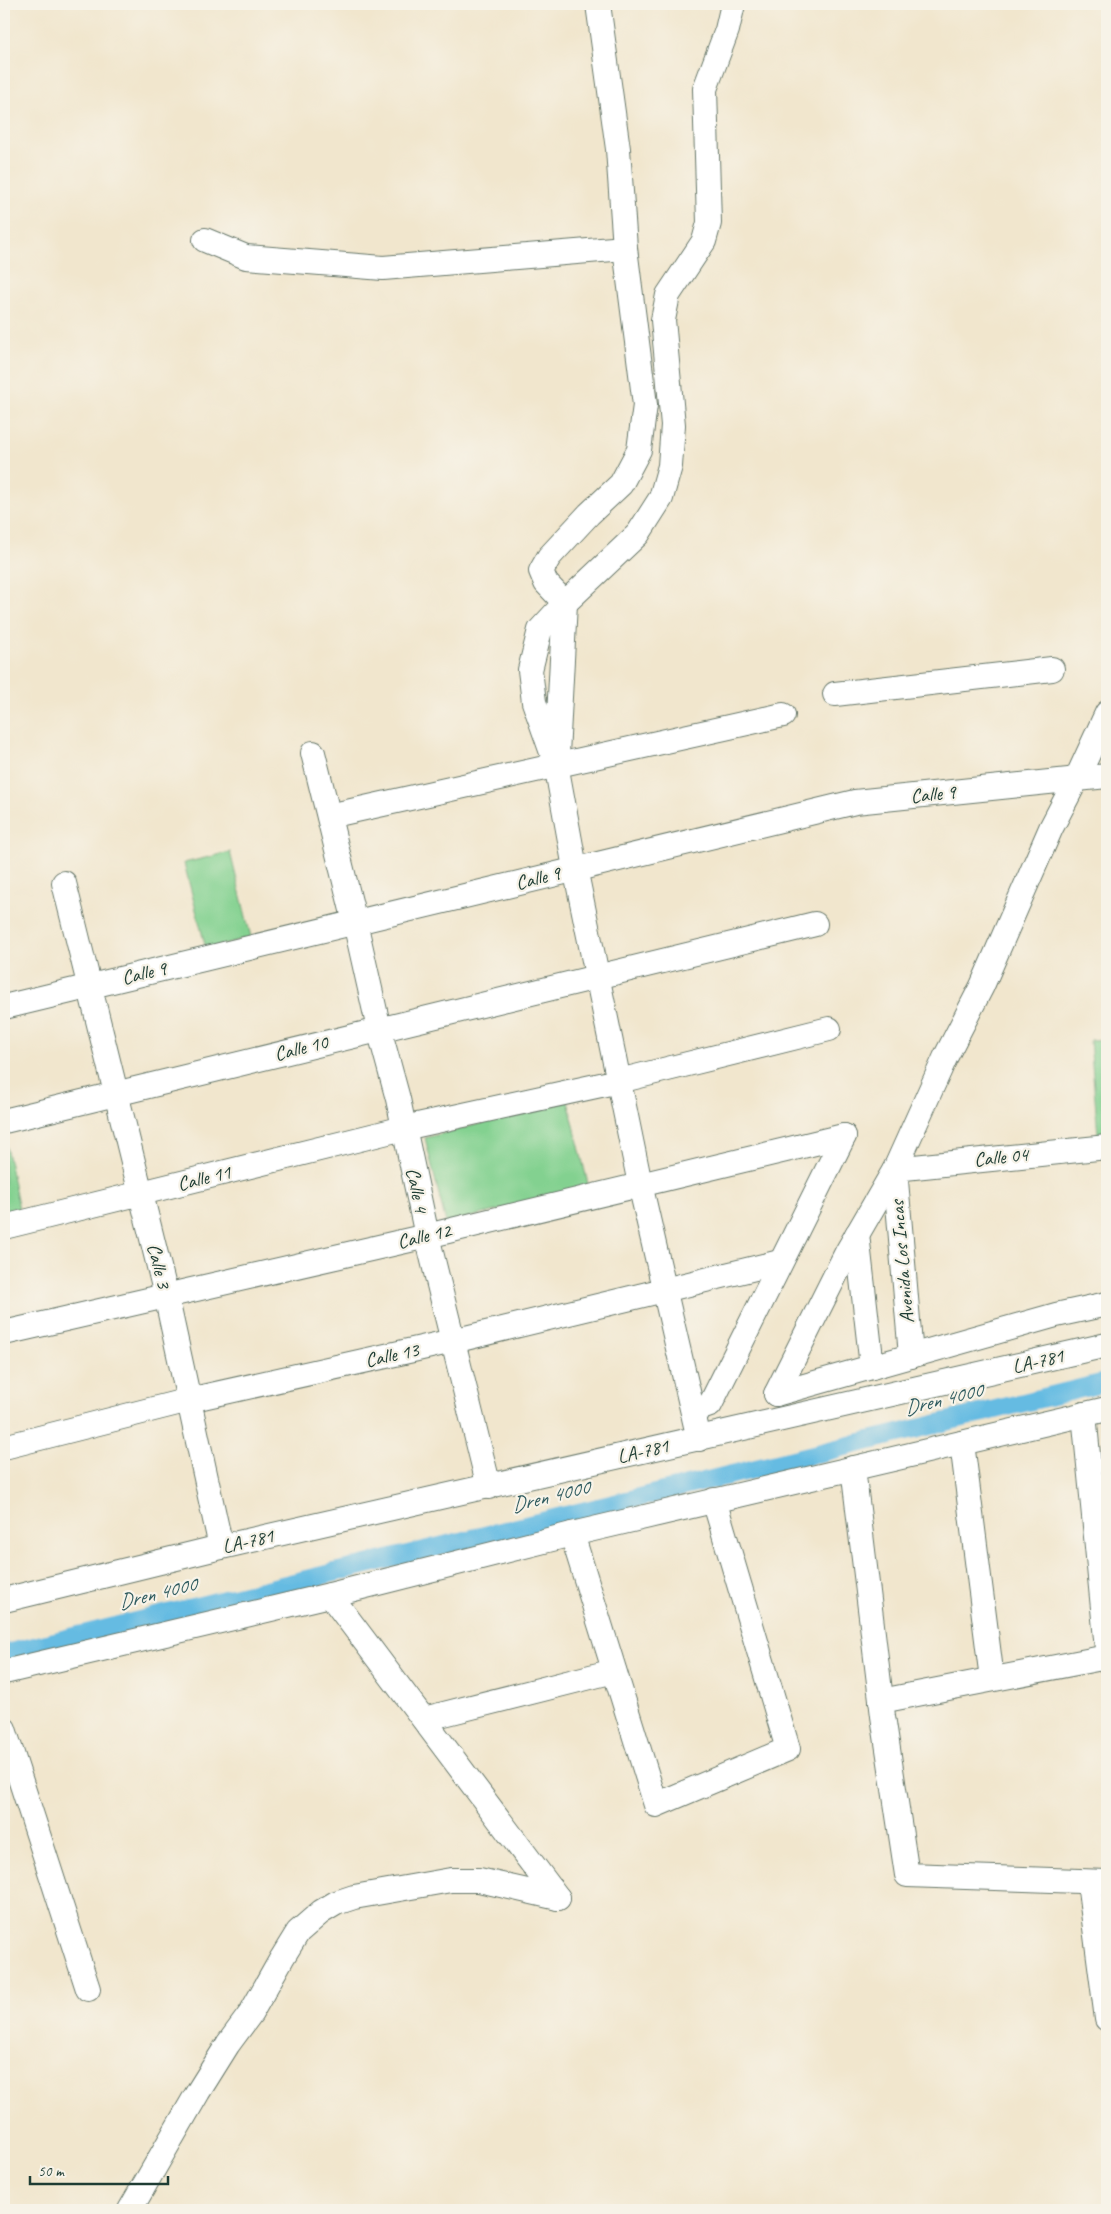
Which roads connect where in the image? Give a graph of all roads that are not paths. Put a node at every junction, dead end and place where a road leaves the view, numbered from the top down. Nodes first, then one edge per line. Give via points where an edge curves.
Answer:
1 (598, 4) edge
2 (733, 4) edge
3 (205, 240) dead end
4 (625, 248) junction
5 (565, 602) junction
6 (1052, 669) dead end
7 (835, 694) dead end
8 (1107, 713) edge
9 (783, 715) dead end
10 (313, 753) dead end
11 (556, 764) junction
12 (1107, 776) edge
13 (1077, 778) junction
14 (329, 816) junction
15 (575, 868) junction
16 (64, 882) dead end
17 (355, 922) junction
18 (815, 924) dead end
19 (598, 976) junction
20 (91, 985) junction
21 (4, 1007) edge
22 (379, 1029) junction
23 (829, 1029) dead end
24 (619, 1081) junction
25 (117, 1093) junction
26 (4, 1121) edge
27 (404, 1128) junction
28 (1107, 1147) edge
29 (895, 1169) junction
30 (640, 1184) junction
31 (142, 1193) junction
32 (4, 1227) edge
33 (857, 1234) junction
34 (427, 1236) junction
35 (780, 1262) junction
36 (666, 1290) junction
37 (166, 1295) junction
38 (1107, 1304) edge
39 (4, 1333) edge
40 (453, 1341) junction
41 (1107, 1345) edge
42 (910, 1356) junction
43 (872, 1366) junction
44 (189, 1400) junction
45 (1107, 1409) edge
46 (693, 1411) junction
47 (1084, 1414) junction
48 (699, 1439) junction
49 (962, 1442) junction
50 (4, 1447) edge
51 (853, 1468) junction
52 (489, 1486) junction
53 (714, 1500) junction
54 (572, 1534) junction
55 (221, 1547) junction
56 (330, 1596) junction
57 (4, 1600) edge
58 (1107, 1650) edge
59 (1107, 1657) edge
60 (614, 1670) junction
61 (4, 1672) edge
62 (992, 1679) junction
63 (881, 1701) junction
64 (424, 1719) junction
65 (4, 1728) edge
66 (1098, 1882) edge
67 (88, 1989) dead end
68 (1107, 2019) edge
69 (130, 2210) edge

1 - 4 street via 618,149
2 - 5 street via 705,89 709,223 704,241 668,295 664,320 673,425 670,466 661,498 638,534
3 - 4 street via 246,258 383,268
4 - 5 street via 645,406 639,450 620,484 549,557 541,571 546,583
5 - 11 street
6 - 7 street
8 - 13 street
9 - 11 street
10 - 14 street, Calle 4
11 - 14 street
11 - 15 street
12 - 13 street, Calle 9
13 - 15 street, Calle 9 via 855,802
13 - 29 street
14 - 17 street, Calle 4
15 - 17 street, Calle 9
15 - 19 street
16 - 20 street, Calle 3
17 - 20 street, Calle 9
17 - 22 street, Calle 4
18 - 19 street, Calle 10
19 - 22 street, Calle 10
19 - 24 street
20 - 21 street, Calle 9
20 - 25 street, Calle 3
22 - 25 street, Calle 10
22 - 27 street, Calle 4
23 - 24 street, Calle 11
24 - 27 street, Calle 11
24 - 30 street
25 - 26 street, Calle 10
25 - 31 street, Calle 3
27 - 31 street, Calle 11
27 - 34 street, Calle 4
28 - 29 street, Calle 04
29 - 33 street
29 - 42 street, Avenida Los Incas
30 - 34 street, Calle 12
30 - 35 street, Calle 12 via 844,1136
30 - 36 street
31 - 32 street, Calle 11
31 - 37 street, Calle 3
33 - 43 street, Avenida Los Incas
33 - 43 street via 776,1394
34 - 37 street, Calle 12
34 - 40 street, Calle 4
35 - 36 street, Calle 13
35 - 46 street via 710,1405
36 - 40 street, Calle 13
36 - 46 street
37 - 39 street, Calle 12
37 - 44 street, Calle 3
38 - 42 street
40 - 44 street, Calle 13
40 - 52 street, Calle 4
41 - 48 street, LA-781 / LA-781
42 - 43 street
44 - 50 street, Calle 13
44 - 55 street, Calle 3
45 - 47 street
46 - 48 street
47 - 49 street
47 - 58 street
48 - 52 street, LA-781 / LA-781
49 - 51 street
49 - 62 street
51 - 53 street
51 - 63 street
52 - 55 street, LA-781 / LA-781
53 - 54 street
53 - 60 street via 788,1749 656,1805
54 - 56 street
54 - 60 street
55 - 57 street, LA-781 / LA-781
56 - 61 street
56 - 64 street
59 - 62 street
60 - 64 street
62 - 63 street
63 - 66 street via 907,1875
64 - 69 street via 558,1898 479,1880 450,1880 376,1892 336,1903 320,1912 298,1932 251,2013 198,2092
65 - 67 street
66 - 68 street

